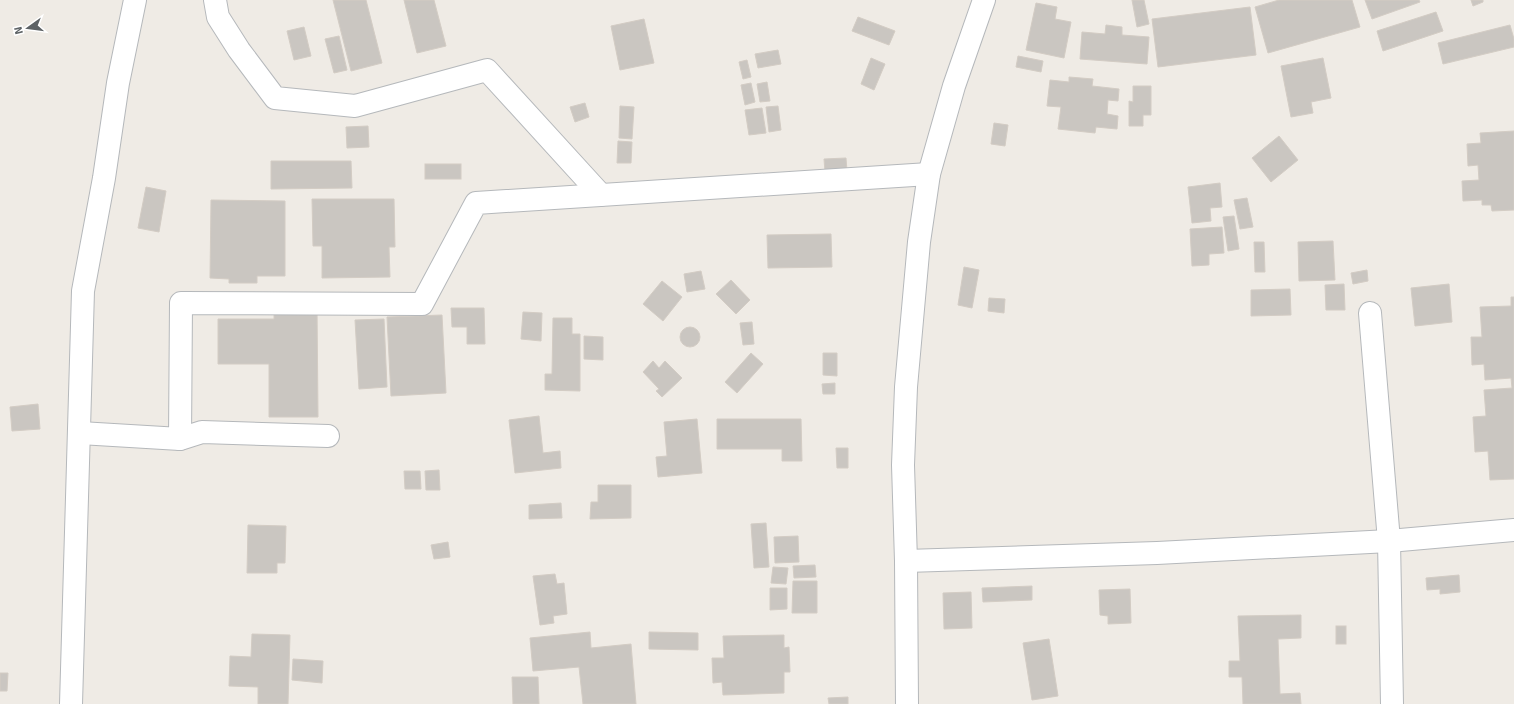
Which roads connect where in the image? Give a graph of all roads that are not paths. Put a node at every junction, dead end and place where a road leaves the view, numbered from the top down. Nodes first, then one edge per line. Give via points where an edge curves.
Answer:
1 (135, 0) edge
2 (215, 0) edge
3 (984, 0) edge
4 (929, 174) junction
5 (601, 195) junction
6 (1370, 313) dead end
7 (80, 433) junction
8 (328, 436) dead end
9 (180, 439) junction
10 (1514, 530) edge
11 (1389, 541) junction
12 (906, 561) junction
13 (71, 704) edge
14 (907, 704) edge
15 (1392, 704) edge

1 - 7 street via 118,83 83,291
2 - 5 street via 218,17 274,98 355,106 487,70
3 - 4 street via 954,86
4 - 5 street
4 - 12 street via 919,242 906,388 903,465
5 - 9 street via 476,203 422,304 181,303
6 - 11 street
7 - 9 street
7 - 13 street
8 - 9 street via 202,432
10 - 11 street
11 - 12 street via 1157,553
11 - 15 street
12 - 14 street

